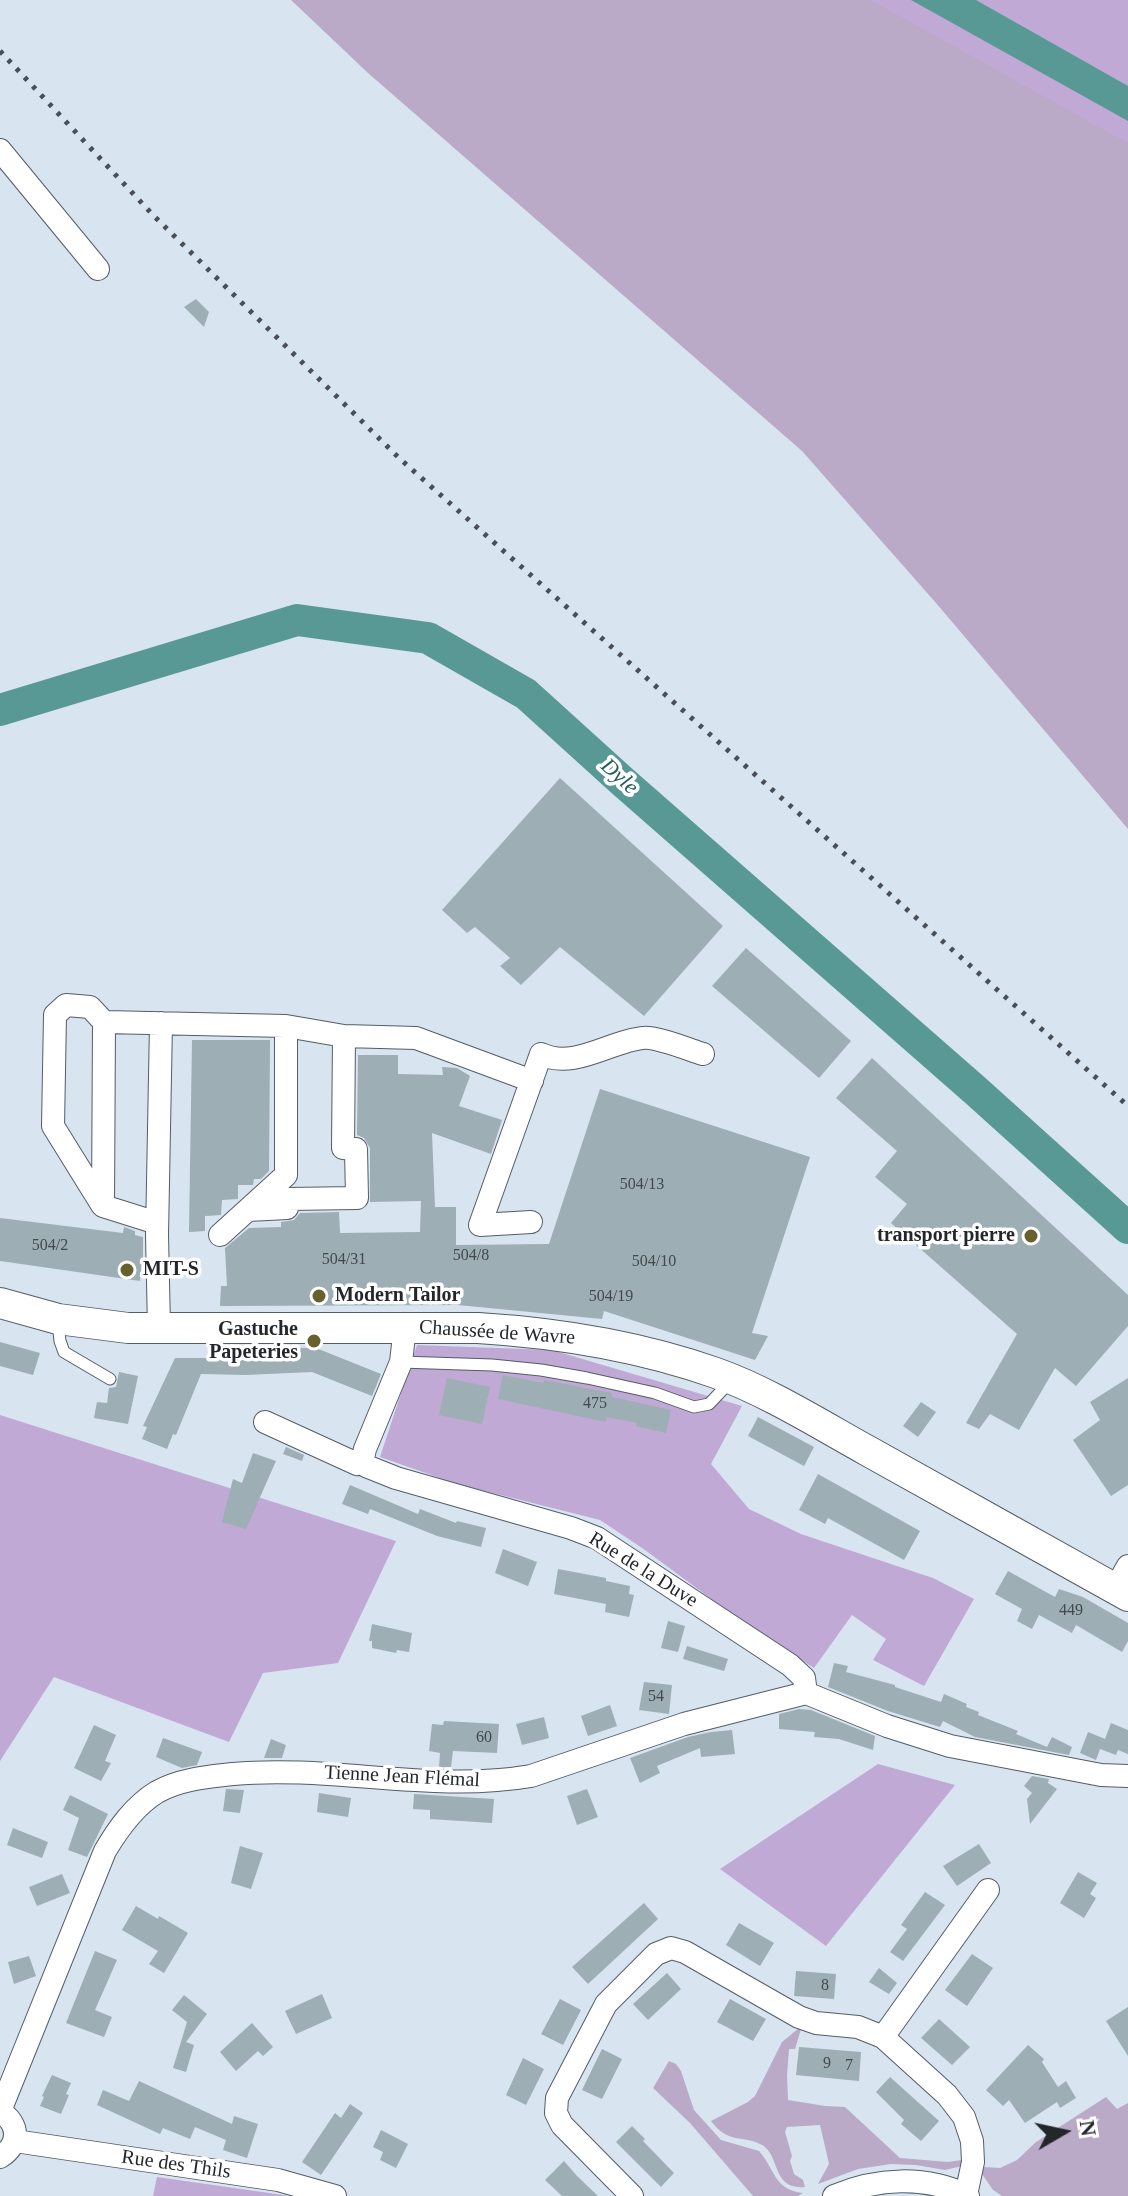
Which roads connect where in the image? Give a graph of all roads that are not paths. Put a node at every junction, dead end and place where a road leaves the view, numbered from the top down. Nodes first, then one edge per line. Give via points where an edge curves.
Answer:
1 (0, 150) edge
2 (98, 269) dead end
3 (104, 1022) junction
4 (161, 1023) junction
5 (286, 1026) junction
6 (344, 1036) junction
7 (703, 1054) dead end
8 (532, 1081) junction
9 (103, 1206) junction
10 (248, 1210) junction
11 (531, 1222) dead end
12 (157, 1223) junction
13 (220, 1235) dead end
14 (0, 1303) edge
15 (58, 1319) junction
16 (405, 1327) junction
17 (159, 1328) junction
18 (401, 1362) junction
19 (110, 1379) dead end
20 (732, 1380) junction
21 (265, 1422) dead end
22 (363, 1458) junction
23 (1124, 1584) edge
24 (806, 1693) junction
25 (1128, 1776) edge
26 (988, 1890) dead end
27 (883, 2037) junction
28 (0, 2111) edge
29 (7, 2149) edge
30 (967, 2195) edge
31 (335, 2196) edge
32 (632, 2196) edge
33 (835, 2196) edge

1 - 2 street
3 - 4 street
3 - 9 street
3 - 9 street via 90,1007 66,1005 55,1015 53,1126
4 - 5 street
4 - 12 street
5 - 6 street
5 - 10 street via 286,1175
6 - 8 street via 416,1038
6 - 10 street via 343,1148 356,1149 357,1198 287,1199 287,1208
7 - 8 street via 645,1037 571,1058 541,1054
8 - 11 street via 480,1225
9 - 12 street
10 - 13 street
12 - 17 street
14 - 15 main road, Chaussée de Wavre
15 - 17 main road, Chaussée de Wavre
15 - 19 lane via 64,1352
16 - 17 main road, Chaussée de Wavre
16 - 18 street
16 - 20 main road, Chaussée de Wavre via 533,1331 599,1341
18 - 20 lane via 541,1370 655,1393 694,1407 709,1404
18 - 22 street
20 - 23 main road, Chaussée de Wavre
21 - 22 street, Rue de la Duve via 357,1464
22 - 24 street, Rue de la Duve via 366,1466 396,1478 597,1538 790,1665 804,1678
24 - 25 street via 950,1746
24 - 28 street, Tienne Jean Flémal via 684,1724 507,1780 263,1772 200,1778 158,1792 130,1815 105,1851
26 - 27 street
27 - 30 street via 964,2117 973,2162
27 - 32 street via 799,2017 685,1952 671,1948 656,1954 606,2004 557,2098 562,2125
28 - 29 street via 15,2131
29 - 31 street, Rue des Thils via 278,2180
30 - 33 street via 903,2181 864,2185

